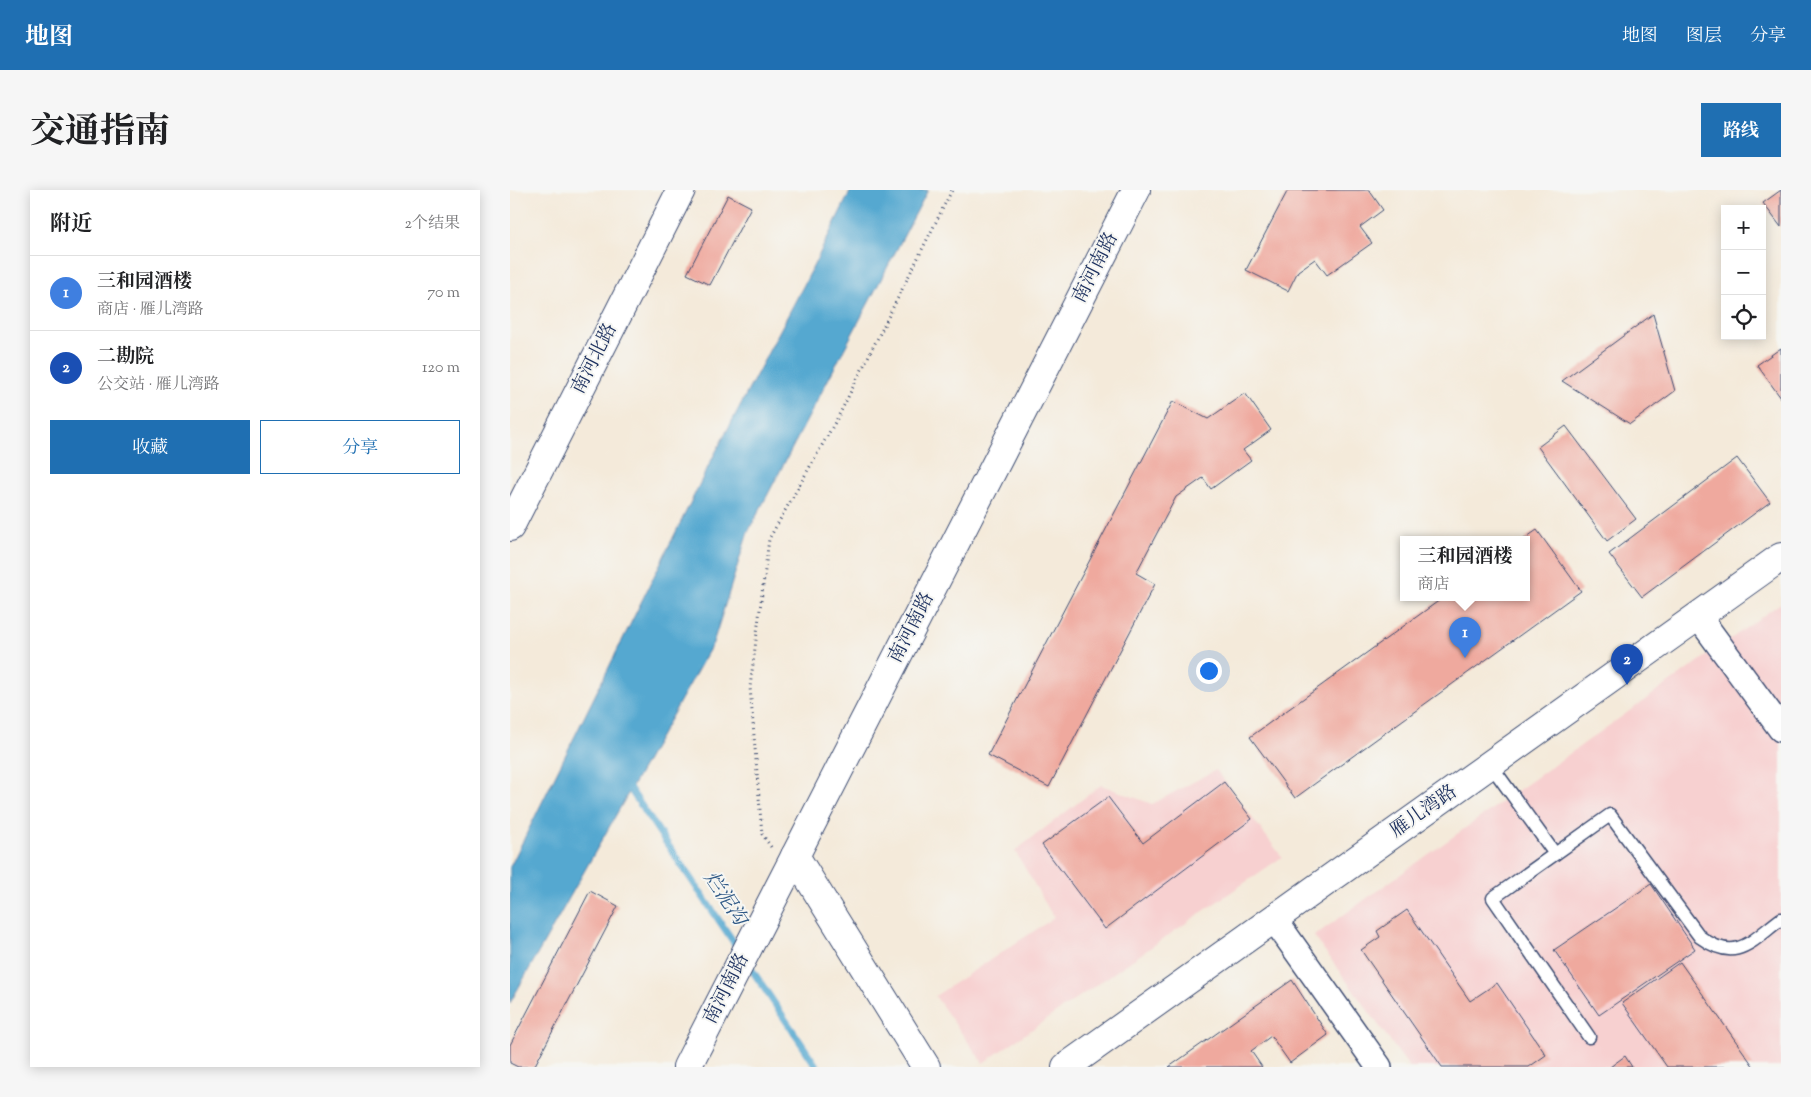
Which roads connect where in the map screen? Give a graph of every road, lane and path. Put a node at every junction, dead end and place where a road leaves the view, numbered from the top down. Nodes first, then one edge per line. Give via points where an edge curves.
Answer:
1 (681, 190) edge
2 (952, 190) edge
3 (1136, 190) edge
4 (510, 527) edge
5 (1781, 557) edge
6 (1698, 616) junction
7 (1781, 730) edge
8 (1490, 764) junction
9 (1555, 854) junction
10 (791, 864) junction
11 (1274, 919) junction
12 (1781, 919) edge
13 (1589, 1037) dead end
14 (688, 1067) edge
15 (926, 1067) edge
16 (1066, 1067) edge
17 (1379, 1067) edge

1 - 4 street, 南河北路
2 - 10 path via 838,417 769,539 750,687 762,834
3 - 10 street, 南河南路
5 - 6 street, 雁儿湾路
6 - 7 street
6 - 8 street, 雁儿湾路
8 - 9 lane
8 - 11 street, 雁儿湾路
9 - 12 lane via 1610,815 1700,937 1712,946 1740,950
9 - 13 lane via 1493,898
10 - 14 street, 南河南路
10 - 15 street
11 - 16 street, 雁儿湾路
11 - 17 street

